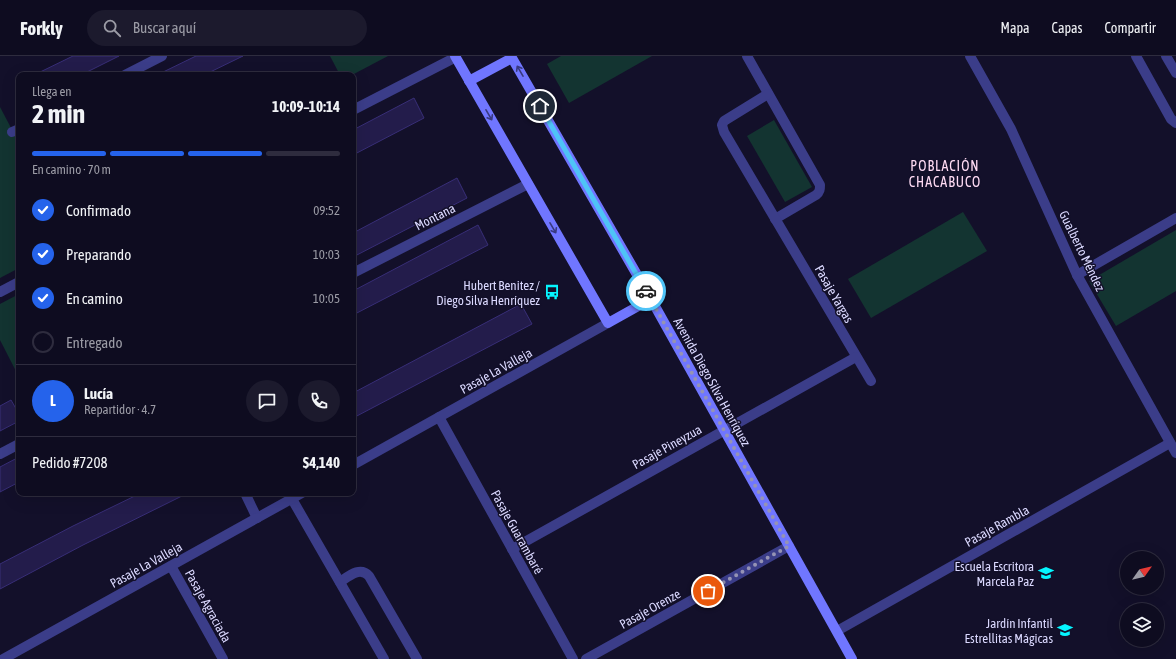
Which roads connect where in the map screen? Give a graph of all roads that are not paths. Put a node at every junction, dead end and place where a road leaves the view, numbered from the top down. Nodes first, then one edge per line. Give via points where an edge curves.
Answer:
1 (162, 56) edge
2 (455, 56) edge
3 (747, 56) edge
4 (970, 56) edge
5 (1136, 56) edge
6 (1166, 56) edge
7 (514, 57) edge
8 (131, 72) edge
9 (1176, 73) edge
10 (469, 81) junction
11 (768, 94) junction
12 (356, 108) edge
13 (1176, 123) edge
14 (528, 184) junction
15 (1176, 218) edge
16 (775, 219) junction
17 (356, 271) edge
18 (1078, 275) junction
19 (16, 284) edge
20 (0, 292) edge
21 (651, 299) junction
22 (608, 323) junction
23 (856, 357) junction
24 (871, 382) dead end
25 (439, 417) junction
26 (724, 430) junction
27 (1170, 443) junction
28 (16, 446) edge
29 (0, 454) edge
30 (1176, 454) edge
31 (356, 463) edge
32 (246, 496) edge
33 (296, 496) edge
34 (292, 498) junction
35 (257, 518) junction
36 (789, 546) junction
37 (512, 548) junction
38 (171, 566) junction
39 (340, 582) junction
40 (837, 631) junction
41 (3, 659) edge
42 (223, 659) edge
43 (384, 659) edge
44 (417, 659) edge
45 (573, 659) edge
46 (586, 659) edge
47 (852, 659) edge

1 - 8 street
2 - 10 street
2 - 12 street
3 - 11 street
4 - 18 street, Gualberto Méndez via 1011,129
5 - 13 street
6 - 9 street
7 - 10 street, Avenida Diego Silva Henríquez
21 -> 7 street, Avenida Diego Silva Henríquez
10 -> 14 street
11 - 16 street via 820,185 816,195
11 - 16 street, Pasaje Yargas via 724,121 722,129
14 - 17 street, Montana
14 -> 22 street
15 - 18 street
16 - 23 street, Pasaje Yargas
18 - 27 street, Gualberto Méndez
19 - 20 street
21 - 22 street, Pasaje La Valleja
21 - 26 street, Avenida Diego Silva Henríquez
22 - 25 street, Pasaje La Valleja
23 - 24 street, Pasaje Yargas
23 - 26 street, Pasaje Pineyzua
25 - 31 street, Pasaje La Valleja
25 - 37 street, Pasaje Guarambaré
26 - 36 street, Avenida Diego Silva Henríquez
26 - 37 street, Pasaje Pineyzua
27 - 30 street, Gualberto Méndez
27 - 40 street, Pasaje Rambla
28 - 29 street
32 - 35 street
33 - 34 street, Pasaje La Valleja
34 - 35 street, Pasaje La Valleja
34 - 39 street
35 - 38 street, Pasaje La Valleja
36 - 40 street, Avenida Diego Silva Henríquez
36 - 46 street, Pasaje Orenze
37 - 45 street, Pasaje Guarambaré
38 - 41 street, Pasaje La Valleja
38 - 42 street, Pasaje Agraciada
39 - 43 street
39 - 44 street via 356,572 366,573
40 - 47 street, Avenida Diego Silva Henríquez

